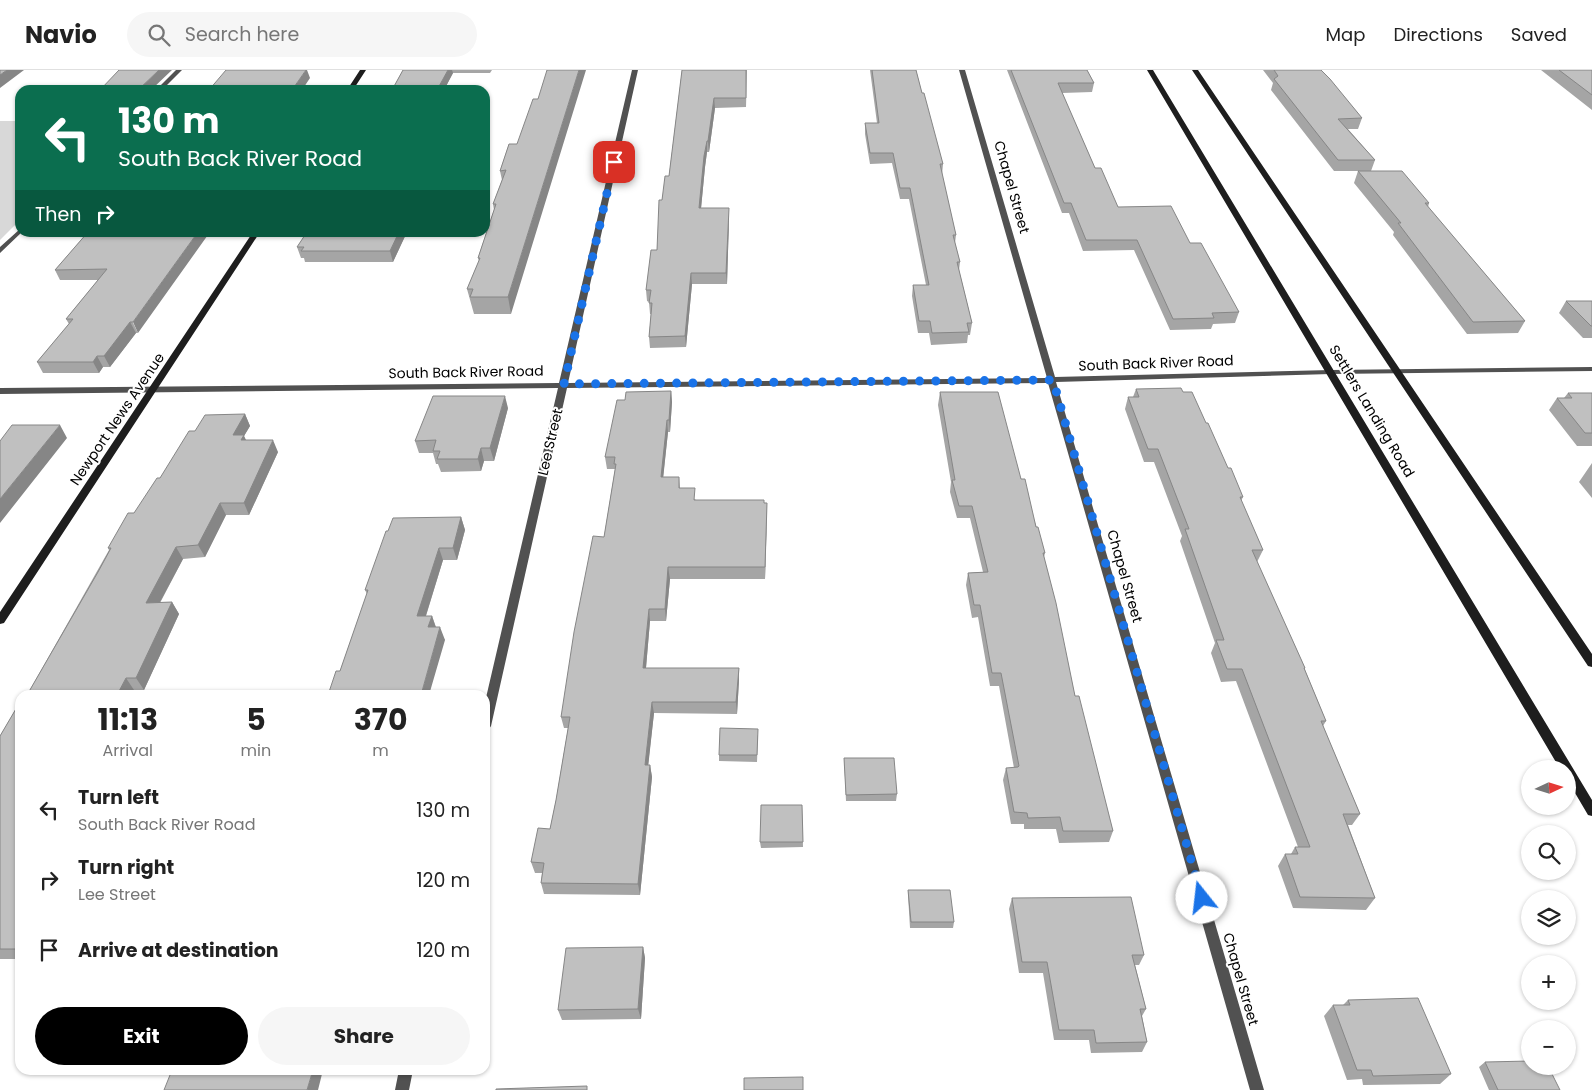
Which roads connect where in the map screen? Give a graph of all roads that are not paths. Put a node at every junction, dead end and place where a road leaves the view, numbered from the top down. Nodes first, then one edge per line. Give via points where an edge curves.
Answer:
1 (179, 70) edge
2 (363, 70) edge
3 (635, 70) edge
4 (962, 70) edge
5 (1150, 70) edge
6 (1195, 70) edge
7 (164, 85) edge
8 (353, 85) edge
9 (15, 236) edge
10 (254, 237) edge
11 (0, 251) edge
12 (1592, 369) edge
13 (1331, 372) junction
14 (1397, 372) junction
15 (1053, 380) junction
16 (564, 384) junction
17 (153, 390) junction
18 (0, 391) edge
19 (0, 620) edge
20 (1592, 663) edge
21 (490, 704) edge
22 (1561, 760) edge
23 (1576, 785) edge
24 (1592, 811) edge
25 (405, 1075) edge
26 (402, 1090) edge
27 (1257, 1090) edge

1 - 7 street
2 - 8 main road
3 - 16 street, Lee Street
4 - 15 street, Chapel Street
5 - 13 main road, Settlers Landing Road
6 - 14 main road
9 - 11 street
10 - 17 main road, Newport News Avenue
12 - 14 street, South Back River Road
13 - 14 street, South Back River Road
13 - 15 street, South Back River Road
13 - 22 main road, Settlers Landing Road
14 - 20 main road
15 - 16 street, South Back River Road
15 - 27 street, Chapel Street
16 - 17 street, South Back River Road
16 - 21 street, Lee Street
17 - 18 street, South Back River Road
17 - 19 main road, Newport News Avenue
23 - 24 main road, Settlers Landing Road
25 - 26 street

